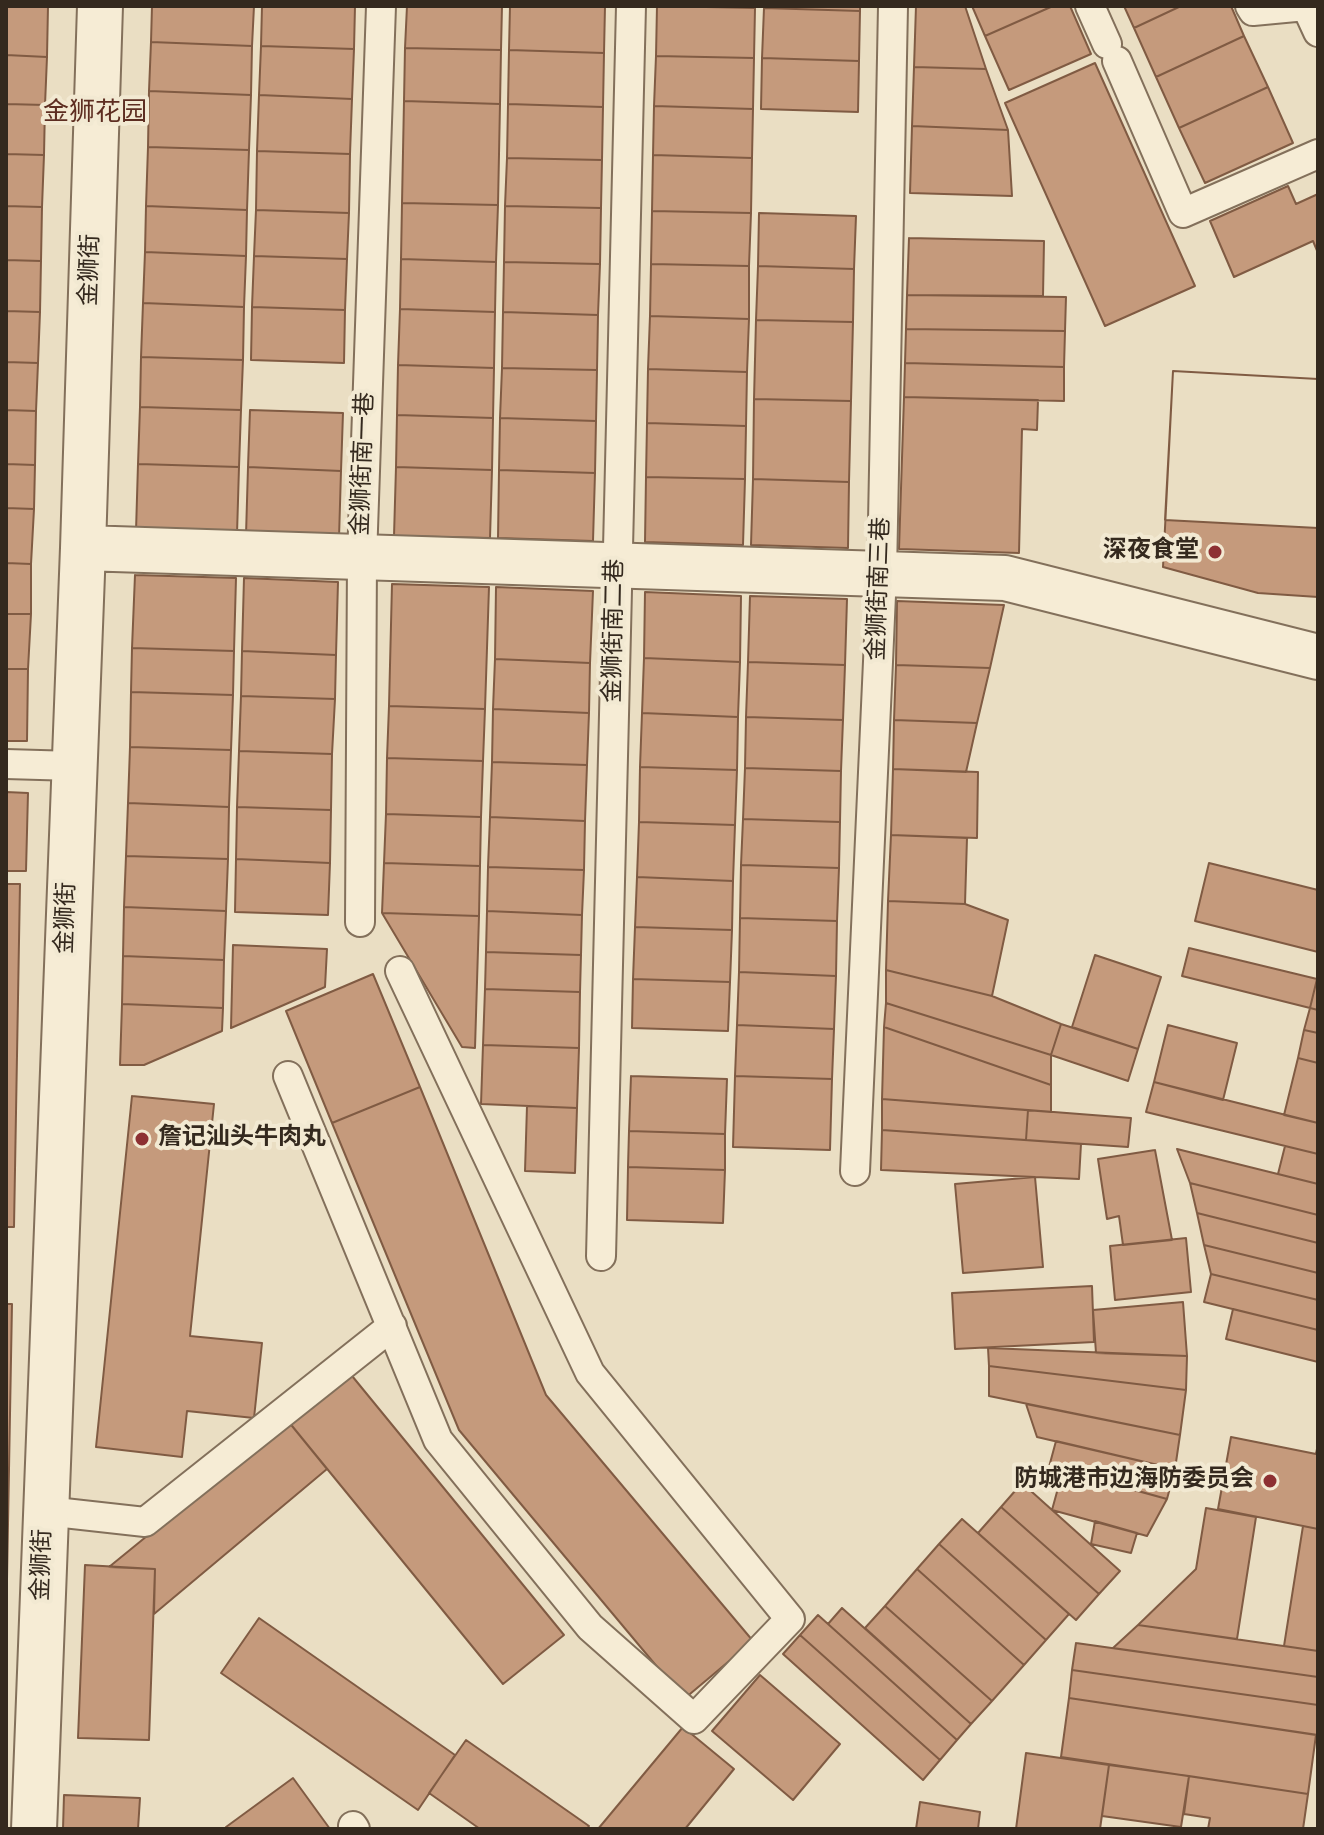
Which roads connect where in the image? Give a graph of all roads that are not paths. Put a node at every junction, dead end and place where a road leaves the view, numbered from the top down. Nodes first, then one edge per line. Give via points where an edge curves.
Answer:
1 (100, 6) edge
2 (381, 6) edge
3 (631, 6) edge
4 (893, 6) edge
5 (1090, 6) edge
6 (1250, 6) edge
7 (1318, 32) edge
8 (1318, 154) edge
9 (83, 548) junction
10 (362, 558) junction
11 (618, 565) junction
12 (882, 573) junction
13 (1318, 657) edge
14 (6, 764) edge
15 (74, 766) junction
16 (360, 922) dead end
17 (400, 971) dead end
18 (288, 1076) dead end
19 (855, 1171) dead end
20 (601, 1256) dead end
21 (392, 1326) junction
22 (46, 1511) junction
23 (23, 1677) edge
24 (34, 1829) edge

1 - 9 street, 金狮街
2 - 10 lane, 金狮街南一巷
3 - 11 lane, 金狮街南二巷
4 - 12 lane, 金狮街南三巷
5 - 8 lane via 1183,213
6 - 7 lane via 1253,11 1306,6
9 - 10 street
9 - 15 street, 金狮街
10 - 11 street
10 - 16 lane, 金狮街南一巷
11 - 12 street
11 - 20 lane, 金狮街南二巷
12 - 13 street via 1005,578
12 - 19 lane, 金狮街南三巷
14 - 15 lane
15 - 22 street, 金狮街
17 - 21 lane via 590,1373 790,1619 694,1719 590,1627 438,1440
18 - 21 lane
21 - 22 lane via 145,1522
22 - 23 street, 金狮街
23 - 24 street, 金狮街

